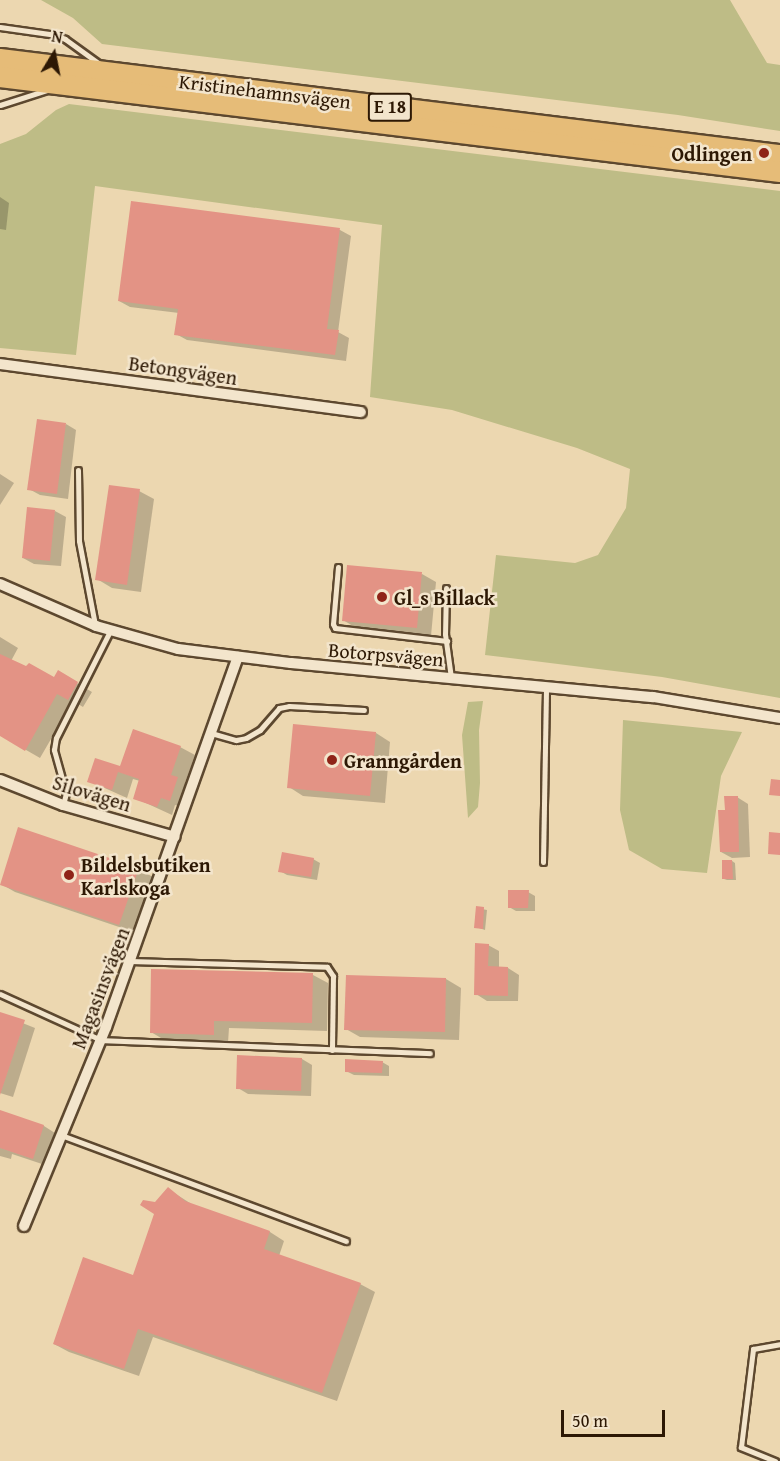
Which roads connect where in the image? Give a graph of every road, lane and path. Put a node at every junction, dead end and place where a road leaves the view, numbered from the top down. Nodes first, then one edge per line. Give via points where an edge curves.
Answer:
1 (0, 27) edge
2 (0, 59) edge
3 (112, 73) junction
4 (0, 77) edge
5 (61, 85) junction
6 (0, 105) edge
7 (780, 155) edge
8 (780, 172) edge
9 (0, 364) edge
10 (361, 412) dead end
11 (78, 470) dead end
12 (338, 567) dead end
13 (0, 584) edge
14 (446, 588) dead end
15 (96, 626) junction
16 (110, 631) junction
17 (447, 641) junction
18 (237, 657) junction
19 (451, 678) junction
20 (546, 687) junction
21 (364, 710) dead end
22 (780, 718) edge
23 (211, 733) junction
24 (0, 780) edge
25 (63, 805) junction
26 (175, 837) junction
27 (543, 862) dead end
28 (130, 961) junction
29 (0, 994) edge
30 (101, 1040) junction
31 (332, 1050) junction
32 (430, 1053) dead end
33 (61, 1136) junction
34 (24, 1226) dead end
35 (346, 1241) dead end
36 (780, 1344) edge
37 (776, 1461) edge

1 - 3 lane, E 18 via 65,39
2 - 3 highway, Kristinehamnsvägen / E 18
3 - 7 highway, Kristinehamnsvägen / E 18
4 - 5 highway, Kristinehamnsvägen / E 18
5 - 6 lane, E 18
5 - 8 highway, Kristinehamnsvägen / E 18
9 - 10 street, Betongvägen
11 - 15 lane via 79,541
12 - 17 lane via 335,628
13 - 15 street, Botorpsvägen
14 - 17 lane
15 - 16 street, Botorpsvägen
16 - 18 street, Botorpsvägen via 178,649
16 - 25 lane via 56,738 54,750 66,793
17 - 19 lane
18 - 19 street, Botorpsvägen
18 - 23 street, Magasinsvägen
19 - 20 street, Botorpsvägen
20 - 22 street, Botorpsvägen via 653,697
20 - 27 lane
21 - 23 lane via 289,706 279,708 260,730 246,738 236,740
23 - 26 street, Magasinsvägen
24 - 25 street, Silovägen
25 - 26 street, Silovägen
26 - 28 street, Magasinsvägen
28 - 30 street, Magasinsvägen
28 - 31 lane via 327,967 333,976
29 - 30 lane
30 - 31 lane
30 - 33 street, Magasinsvägen
31 - 32 lane
33 - 34 street, Magasinsvägen
33 - 35 lane
36 - 37 lane via 753,1349 741,1447

